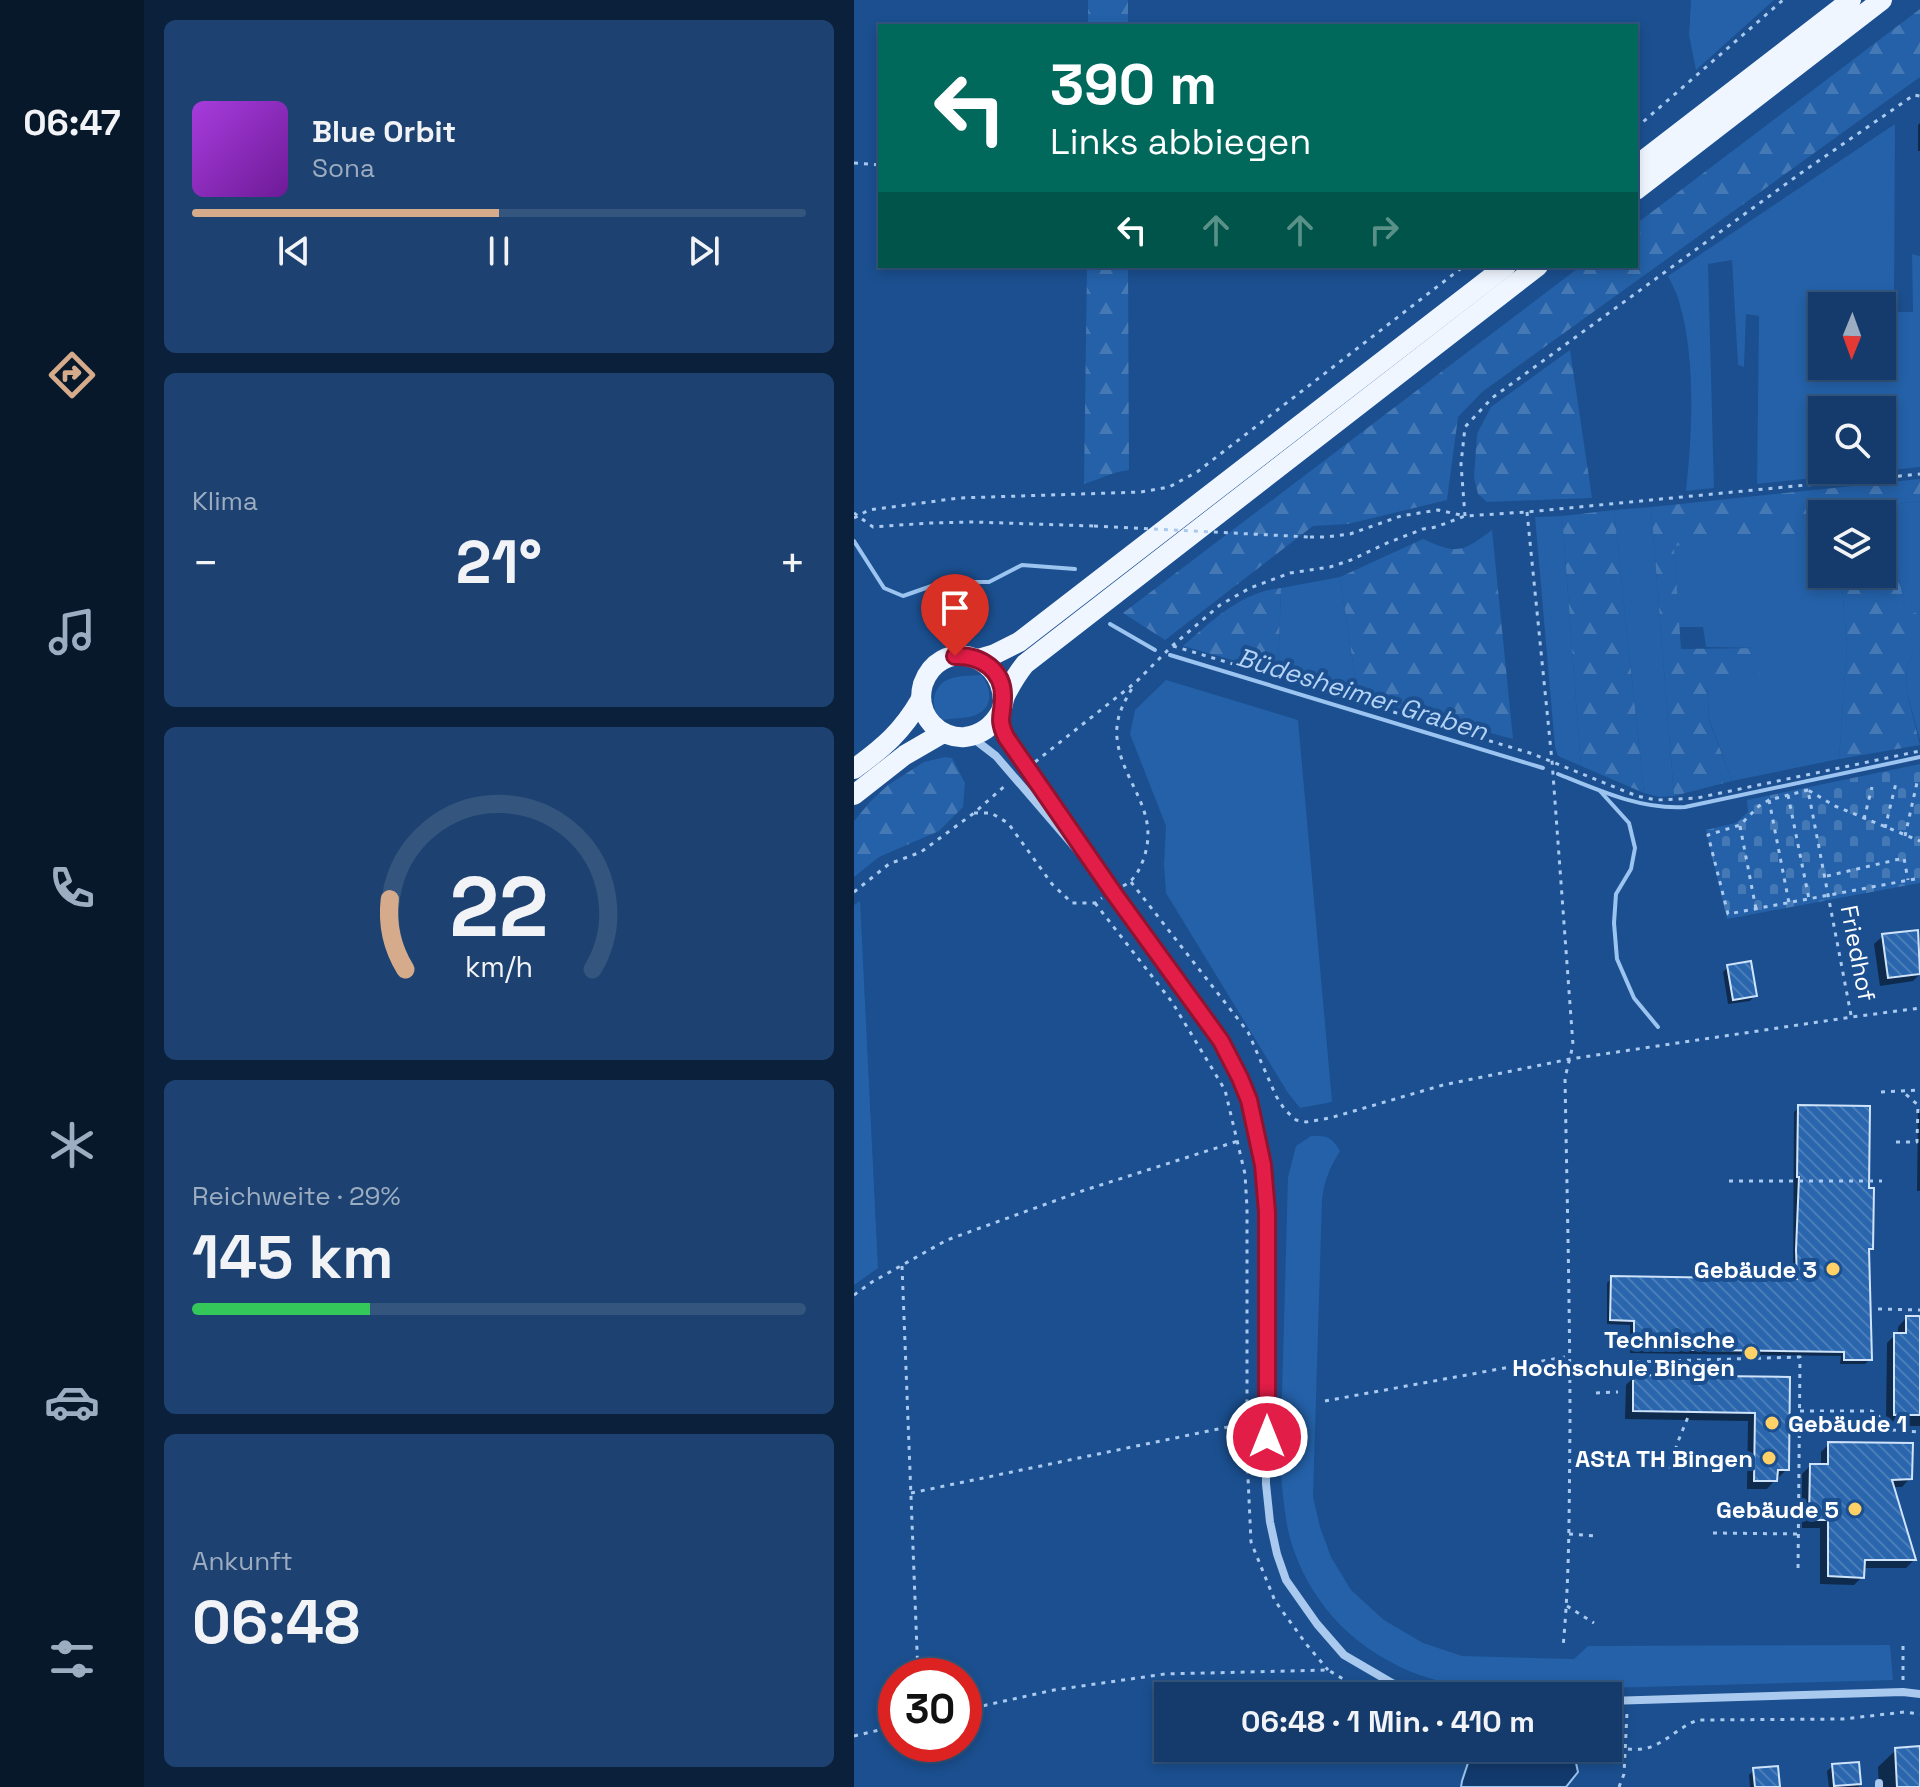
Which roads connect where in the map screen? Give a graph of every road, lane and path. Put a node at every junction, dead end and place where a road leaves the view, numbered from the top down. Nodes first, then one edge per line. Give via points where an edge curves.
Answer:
1 (1783, 0) edge
2 (1851, 0) edge
3 (1882, 0) edge
4 (1920, 96) edge
5 (1638, 126) edge
6 (854, 163) edge
7 (1638, 164) edge
8 (878, 165) edge
9 (1638, 188) edge
10 (1461, 268) edge
11 (1503, 268) edge
12 (1535, 268) edge
13 (1920, 474) edge
14 (1527, 512) junction
15 (855, 516) edge
16 (1465, 516) junction
17 (1172, 646) junction
18 (978, 659) junction
19 (1136, 682) junction
20 (921, 699) junction
21 (1001, 706) junction
22 (943, 733) junction
23 (969, 736) junction
24 (1920, 751) edge
25 (1552, 761) junction
26 (1028, 767) junction
27 (854, 769) edge
28 (1014, 778) junction
29 (1918, 778) dead end
30 (1896, 783) dead end
31 (1872, 787) dead end
32 (1808, 790) junction
33 (854, 795) edge
34 (1788, 795) junction
35 (1769, 800) junction
36 (974, 813) junction
37 (1864, 819) junction
38 (1740, 825) junction
39 (1885, 828) junction
40 (1905, 836) junction
41 (1920, 841) edge
42 (1826, 876) junction
43 (1920, 878) edge
44 (1908, 880) junction
45 (1131, 882) junction
46 (854, 892) edge
47 (1113, 892) junction
48 (1829, 896) junction
49 (1809, 899) junction
50 (1095, 903) junction
51 (1789, 903) junction
52 (1756, 909) junction
53 (1920, 1008) edge
54 (1852, 1017) junction
55 (1570, 1059) junction
56 (1920, 1090) edge
57 (1902, 1091) junction
58 (1881, 1092) dead end
59 (1238, 1141) junction
60 (1896, 1142) dead end
61 (1729, 1181) dead end
62 (1882, 1181) dead end
63 (902, 1266) junction
64 (854, 1295) edge
65 (1878, 1309) dead end
66 (1920, 1310) edge
67 (1570, 1356) junction
68 (1597, 1363) dead end
69 (1618, 1392) dead end
70 (1596, 1393) dead end
71 (1325, 1401) dead end
72 (1800, 1411) junction
73 (1688, 1417) dead end
74 (1247, 1423) junction
75 (1920, 1432) edge
76 (1670, 1469) dead end
77 (911, 1493) junction
78 (1713, 1533) dead end
79 (1569, 1534) junction
80 (1798, 1534) junction
81 (1595, 1536) dead end
82 (1798, 1573) dead end
83 (1567, 1606) junction
84 (1594, 1623) dead end
85 (1903, 1640) dead end
86 (1563, 1647) dead end
87 (917, 1658) edge
88 (1328, 1670) junction
89 (1348, 1682) edge
90 (1390, 1682) edge
91 (1903, 1692) junction
92 (1920, 1694) edge
93 (1622, 1700) edge
94 (1628, 1700) junction
95 (982, 1706) edge
96 (1905, 1712) junction
97 (1920, 1714) edge
98 (878, 1730) edge
99 (854, 1736) edge
100 (1622, 1749) edge
101 (1626, 1749) junction
102 (1619, 1787) edge

1 - 5 path
2 - 7 main road
3 - 9 main road
4 - 16 path via 1914,95 1801,173 1492,398 1465,427
6 - 8 path
10 - 15 path via 1197,472 1169,487 959,498
11 - 18 main road via 1019,642
12 - 21 main road via 1025,664
13 - 14 path
14 - 16 path
14 - 25 path
15 - 16 path, bridge via 873,527 974,522 1327,537 1438,510
16 - 17 path via 1351,560 1250,588 1220,605
17 - 19 path
17 - 25 path
18 - 20 main road via 943,660 926,676
18 - 21 main road via 994,671 1003,689
19 - 26 path
19 - 45 path via 1119,710 1117,738 1149,828 1148,848
20 - 22 main road via 930,722
20 - 27 main road via 896,735
21 - 23 main road via 989,727
21 - 26 street via 1006,737
22 - 23 main road
22 - 33 main road
23 - 28 street
24 - 25 path via 1672,800 1637,796
25 - 55 path
26 - 47 street
28 - 36 path
28 - 47 street
29 - 40 path
30 - 39 path
31 - 37 path
32 - 34 path
32 - 37 path
32 - 42 path, Friedhof
34 - 35 path
34 - 49 path
35 - 38 path
35 - 51 path
36 - 46 path via 921,852 889,864
36 - 50 path via 991,813 1008,823 1072,903
37 - 39 path
38 - 52 path
38 - 52 path via 1708,835 1728,914
39 - 40 path
40 - 41 path
42 - 44 path via 1904,858
42 - 48 path, Friedhof
43 - 44 path
44 - 48 path
45 - 47 path
45 - 55 path via 1248,1032 1276,1096 1296,1120 1330,1118 1443,1085
47 - 50 path
47 - 90 street via 1221,1041 1256,1126 1267,1212 1266,1484 1286,1580 1344,1655
48 - 49 path
48 - 54 path, Friedhof
49 - 51 path
50 - 59 path via 1172,1002 1225,1090
51 - 52 path
53 - 54 path
54 - 55 path
55 - 67 path via 1565,1078
56 - 57 path
57 - 58 path
57 - 60 path via 1918,1105 1917,1142
59 - 63 path via 947,1240
59 - 74 path via 1247,1208
61 - 62 path
63 - 64 path
63 - 77 path
65 - 66 path
67 - 71 path
67 - 79 path
68 - 72 path via 1800,1357
69 - 70 path
72 - 75 path via 1871,1411 1891,1430
72 - 80 path
73 - 76 path
74 - 77 path
74 - 88 path via 1251,1542 1275,1601
77 - 87 path
78 - 80 path
79 - 81 path
79 - 83 path
80 - 82 path
83 - 84 path
83 - 86 path
85 - 91 path
88 - 89 path
88 - 95 path via 1165,1674
91 - 92 street
91 - 94 street
91 - 96 path
93 - 94 street
94 - 101 path
96 - 97 path
96 - 101 path via 1843,1719 1698,1720 1649,1748
98 - 99 path
100 - 101 path
101 - 102 path

